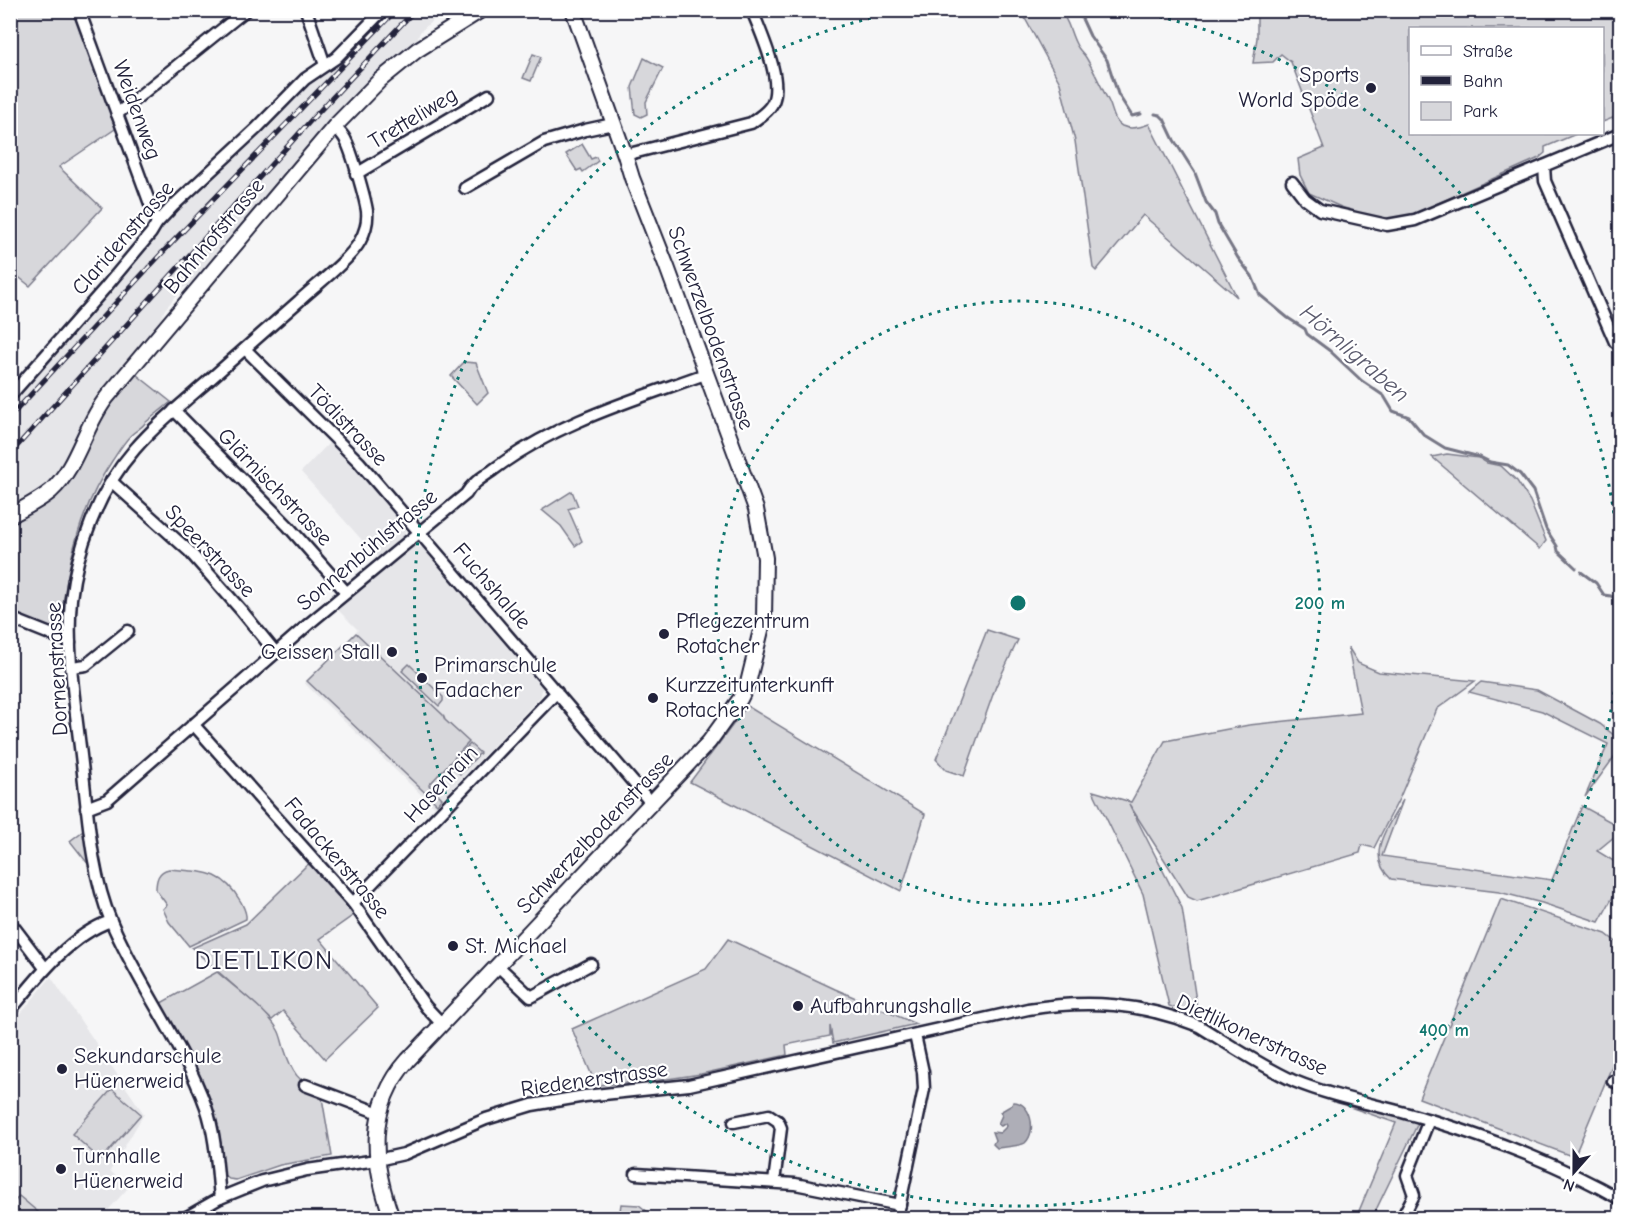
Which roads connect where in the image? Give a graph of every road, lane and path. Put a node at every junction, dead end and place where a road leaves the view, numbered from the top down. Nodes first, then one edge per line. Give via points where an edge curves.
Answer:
1 (79, 10) edge
2 (246, 10) edge
3 (306, 10) edge
4 (383, 10) edge
5 (481, 10) edge
6 (573, 10) edge
7 (752, 10) edge
8 (325, 65) junction
9 (489, 95) dead end
10 (117, 114) junction
11 (613, 124) junction
12 (335, 126) junction
13 (1620, 134) edge
14 (626, 155) junction
15 (1544, 166) junction
16 (357, 174) junction
17 (1292, 182) dead end
18 (465, 188) dead end
19 (157, 222) junction
20 (1615, 342) dead end
21 (245, 349) junction
22 (705, 374) junction
23 (10, 396) edge
24 (174, 410) junction
25 (111, 481) junction
26 (10, 516) edge
27 (419, 532) junction
28 (346, 592) junction
29 (10, 618) edge
30 (128, 631) dead end
31 (70, 642) junction
32 (276, 653) junction
33 (72, 667) junction
34 (557, 692) junction
35 (193, 724) junction
36 (651, 803) junction
37 (87, 808) junction
38 (353, 903) junction
39 (111, 921) junction
40 (10, 922) edge
41 (591, 964) dead end
42 (498, 966) junction
43 (45, 968) junction
44 (10, 1011) edge
45 (442, 1024) junction
46 (915, 1035) junction
47 (305, 1085) dead end
48 (379, 1113) junction
49 (1429, 1120) junction
50 (734, 1122) dead end
51 (377, 1160) junction
52 (636, 1174) dead end
53 (774, 1182) junction
54 (220, 1198) junction
55 (1620, 1199) edge
56 (900, 1205) junction
57 (185, 1218) edge
58 (392, 1218) edge
59 (897, 1218) edge
60 (1402, 1218) edge

1 - 10 street, Weidenweg
2 - 10 street
3 - 8 street
4 - 8 street, Claridenstrasse
5 - 12 street, Bahnhofstrasse via 417,50 380,80
6 - 11 street, Schwerzelbodenstrasse
7 - 14 street via 774,73 775,97 768,110 751,123
8 - 19 street, Claridenstrasse via 305,79
9 - 16 street, Tretteliweg
10 - 19 street, Weidenweg
11 - 14 street, Schwerzelbodenstrasse
11 - 18 street via 544,142
12 - 16 street, Dornenstrasse via 346,139
12 - 26 street, Bahnhofstrasse via 106,397 56,485
13 - 15 street
14 - 22 street, Schwerzelbodenstrasse
15 - 17 street via 1415,220 1387,225 1320,210
15 - 20 street via 1545,181
16 - 21 street, Dornenstrasse via 367,211 365,231 355,250
19 - 23 street, Claridenstrasse via 151,234
21 - 24 street, Dornenstrasse
21 - 27 street, Tödistrasse via 359,462
22 - 27 street, Sonnenbühlstrasse via 593,415 551,435 501,464
22 - 36 street, Schwerzelbodenstrasse via 756,509 765,558 764,618 751,667 737,689 723,725
24 - 25 street, Dornenstrasse via 142,439
24 - 28 street, Glärnischstrasse via 288,526
25 - 31 street, Dornenstrasse via 90,523 76,567
25 - 32 street, Speerstrasse via 189,552
27 - 28 street, Sonnenbühlstrasse
27 - 34 street, Fuchshalde
28 - 32 street, Sonnenbühlstrasse
29 - 31 street
30 - 33 street via 86,665
31 - 33 street, Dornenstrasse
32 - 35 street, Sonnenbühlstrasse
33 - 37 street, Dornenstrasse
34 - 36 street, Fuchshalde
34 - 38 street, Hasenrain
35 - 37 street, Sonnenbühlstrasse via 107,800
35 - 38 street, Fadackerstrasse
36 - 42 street, Schwerzelbodenstrasse
37 - 39 street, Dornenstrasse via 101,893
38 - 45 street, Fadackerstrasse
39 - 43 street via 95,926
39 - 54 street, Dornenstrasse via 206,1107 214,1139
40 - 43 street
41 - 42 street via 531,996
42 - 45 street, Schwerzelbodenstrasse
43 - 44 street
45 - 48 street, Schwerzelbodenstrasse via 397,1074
46 - 49 street, Dietlikonerstrasse via 1060,1004 1124,1005 1199,1026 1296,1082
46 - 51 street, Riedenerstrasse via 689,1085 532,1105 486,1119 404,1154
46 - 56 street via 924,1089
47 - 48 street
48 - 51 street, Schwerzelbodenstrasse
49 - 55 street, Dietlikonerstrasse via 1506,1147
49 - 60 street via 1407,1175 1414,1196
50 - 53 street via 769,1115 778,1121 781,1128
51 - 54 street, Riedenerstrasse via 273,1178
51 - 58 street, Schwerzelbodenstrasse
52 - 53 street
53 - 56 street
54 - 57 street, Riedenerstrasse
56 - 59 street

